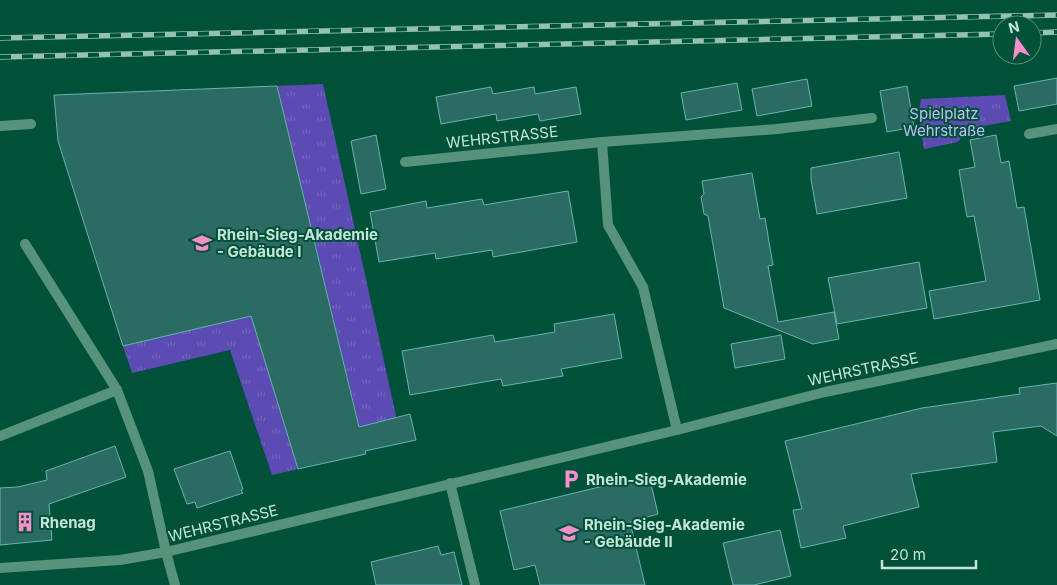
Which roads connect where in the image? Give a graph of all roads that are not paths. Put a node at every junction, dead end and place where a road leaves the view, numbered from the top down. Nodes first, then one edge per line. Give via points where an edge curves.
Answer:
1 (872, 118) dead end
2 (31, 124) dead end
3 (0, 126) edge
4 (1057, 129) edge
5 (1029, 134) dead end
6 (602, 142) junction
7 (405, 162) dead end
8 (25, 244) dead end
9 (1057, 344) edge
10 (117, 390) junction
11 (677, 430) junction
12 (0, 436) edge
13 (450, 483) junction
14 (166, 552) junction
15 (0, 568) edge
16 (175, 585) edge
17 (475, 585) edge

1 - 6 street, WEHRSTRASSE via 777,129
2 - 3 street
4 - 5 street
6 - 7 street, WEHRSTRASSE
6 - 11 street via 608,225 642,287
8 - 10 street
9 - 11 street, WEHRSTRASSE via 825,392
10 - 12 street
10 - 14 street via 148,471
11 - 13 street, WEHRSTRASSE
13 - 14 street, WEHRSTRASSE
13 - 17 street
14 - 15 street, WEHRSTRASSE via 120,560
14 - 16 street

